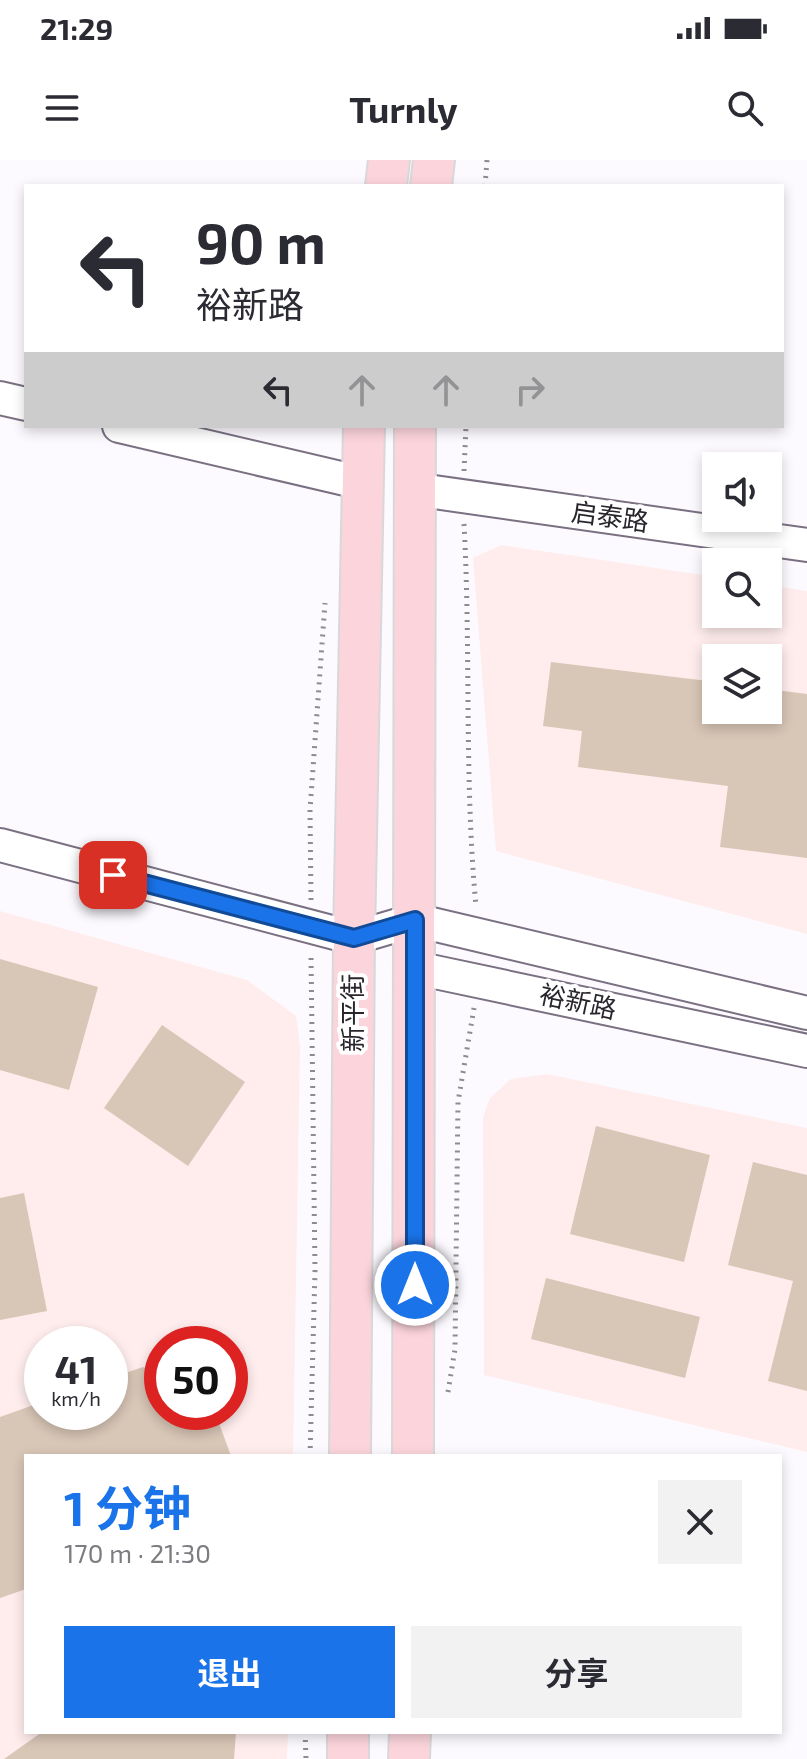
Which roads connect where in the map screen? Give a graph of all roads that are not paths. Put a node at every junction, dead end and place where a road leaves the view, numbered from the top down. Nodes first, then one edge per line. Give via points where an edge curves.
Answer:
1 (389, 160) edge
2 (434, 160) edge
3 (386, 184) edge
4 (431, 184) edge
5 (0, 398) edge
6 (24, 404) edge
7 (128, 428) edge
8 (364, 428) edge
9 (415, 428) edge
10 (362, 483) junction
11 (413, 489) junction
12 (807, 545) edge
13 (0, 845) edge
14 (415, 920) junction
15 (354, 938) junction
16 (416, 968) junction
17 (807, 1013) edge
18 (807, 1051) edge
19 (350, 1454) edge
20 (413, 1454) edge
21 (348, 1734) edge
22 (410, 1734) edge
23 (348, 1759) edge
24 (409, 1759) edge

1 - 3 main road
2 - 4 main road
5 - 6 street
7 - 10 street
8 - 10 main road, 新平街
9 - 11 main road
10 - 15 main road, 新平街
11 - 12 street, 启泰路
11 - 14 main road
13 - 15 street, 裕新路
14 - 15 street, 裕新路
14 - 16 main road
14 - 17 street, 裕新路
15 - 16 main road, 裕新路
15 - 19 main road, 新平街
16 - 18 street, 裕新路
16 - 20 main road
21 - 23 main road
22 - 24 main road

